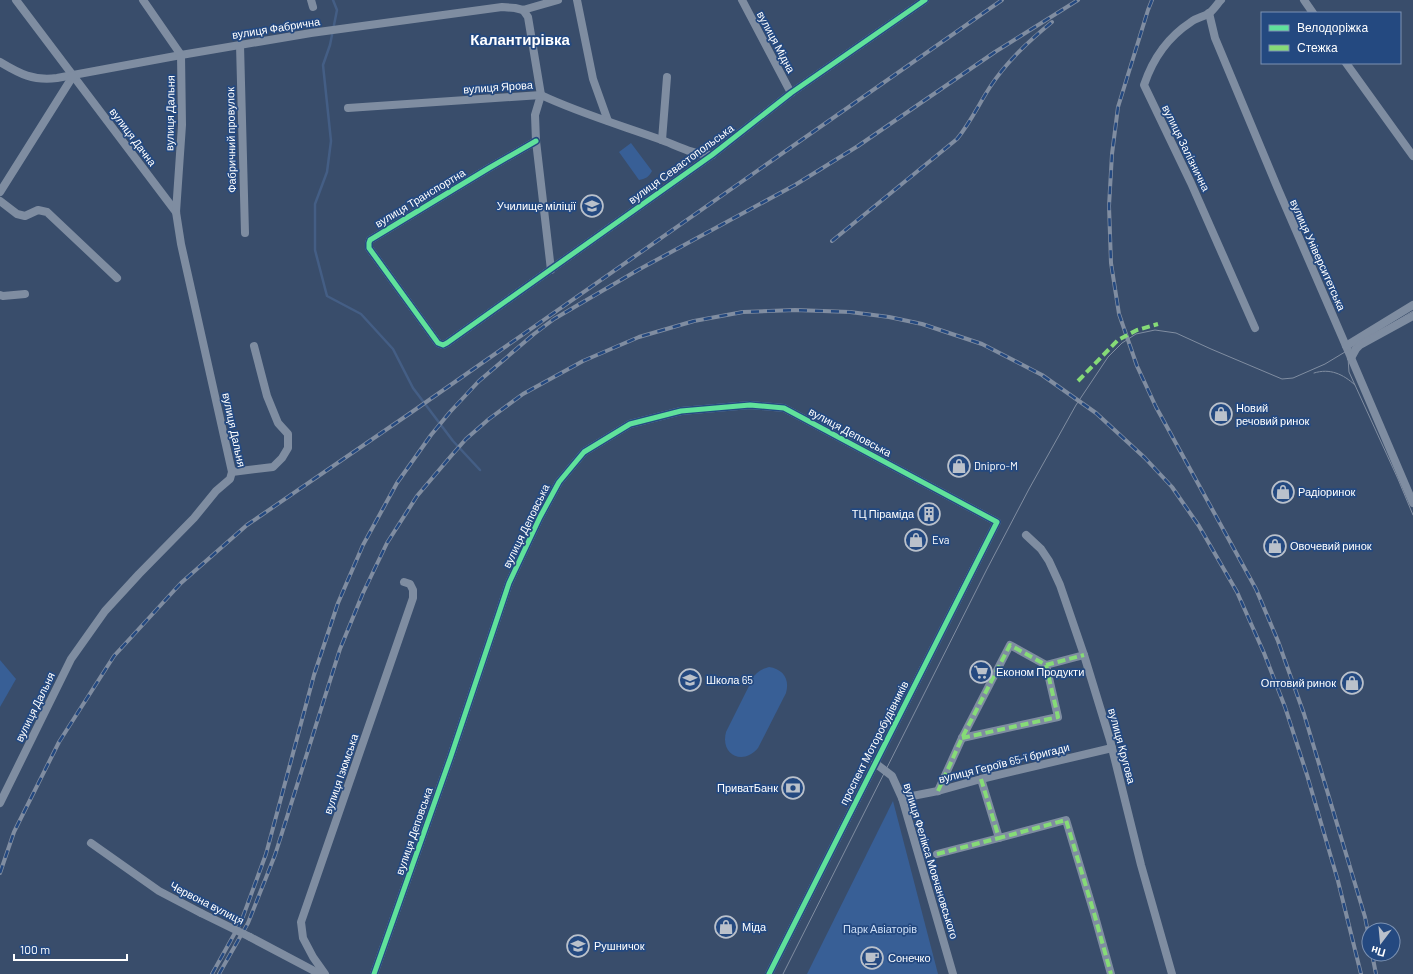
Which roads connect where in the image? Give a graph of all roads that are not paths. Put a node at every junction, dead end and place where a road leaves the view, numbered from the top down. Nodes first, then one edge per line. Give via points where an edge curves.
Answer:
1 (16, 0) edge
2 (143, 0) edge
3 (558, 0) edge
4 (577, 0) edge
5 (742, 0) edge
6 (925, 0) edge
7 (1221, 0) edge
8 (1304, 0) edge
9 (532, 3) edge
10 (523, 10) junction
11 (1311, 12) edge
12 (1209, 13) junction
13 (240, 45) junction
14 (181, 55) junction
15 (0, 62) edge
16 (1347, 64) edge
17 (73, 76) junction
18 (667, 77) dead end
19 (791, 93) junction
20 (541, 95) junction
21 (348, 108) dead end
22 (608, 121) junction
23 (662, 140) junction
24 (536, 141) junction
25 (712, 155) junction
26 (1413, 156) edge
27 (0, 192) edge
28 (0, 201) edge
29 (176, 212) junction
30 (245, 234) dead end
31 (552, 270) junction
32 (117, 278) dead end
33 (26, 294) dead end
34 (0, 295) edge
35 (1413, 305) edge
36 (1413, 316) edge
37 (1255, 328) dead end
38 (447, 343) joint
39 (254, 346) dead end
40 (1346, 346) junction
41 (1351, 358) junction
42 (232, 472) junction
43 (1413, 503) edge
44 (997, 522) joint
45 (1026, 536) dead end
46 (404, 582) dead end
47 (1084, 655) junction
48 (1046, 665) junction
49 (962, 738) junction
50 (1112, 748) junction
51 (875, 763) junction
52 (981, 779) junction
53 (938, 792) junction
54 (902, 798) junction
55 (0, 802) edge
56 (999, 838) junction
57 (91, 842) dead end
58 (937, 854) dead end
59 (320, 974) edge
60 (325, 974) edge
61 (374, 974) edge
62 (769, 974) edge
63 (953, 974) edge
64 (1111, 974) edge
65 (1172, 974) edge

1 - 17 street, вулиця Дачна
2 - 14 street
3 - 9 street, вулиця Фабрична
4 - 22 street via 593,79
5 - 19 street, вулиця Мідна
6 - 19 street, вулиця Севастопольська
7 - 12 street, вулиця Залізнична
8 - 11 street
9 - 10 street, вулиця Фабрична
10 - 13 street, вулиця Фабрична via 502,7
10 - 20 street via 528,17
12 - 37 street, вулиця Залізнична via 1192,21 1165,45 1149,71 1144,85 1191,183
12 - 40 street, вулиця Університетська via 1216,38 1278,189
13 - 14 street, вулиця Фабрична
13 - 30 street, Фабричний провулок
14 - 17 street, вулиця Фабрична
14 - 29 street, вулиця Дальня via 182,125
15 - 17 street, вулиця Фабрична via 30,77 44,80
16 - 26 street
17 - 27 street
17 - 29 street, вулиця Дачна
18 - 23 street
19 - 25 street, вулиця Севастопольська
20 - 21 street, вулиця Ярова
20 - 22 street, вулиця Ярова
20 - 24 street via 535,115
22 - 23 street, вулиця Ярова
23 - 25 street, вулиця Ярова via 694,153
24 - 31 street
24 - 38 street, вулиця Транспортна via 370,240 369,248 438,343
25 - 31 street, вулиця Севастопольська
28 - 32 street via 17,214 25,216 38,210 47,212
29 - 42 street, вулиця Дальня
31 - 38 street, вулиця Севастопольська
33 - 34 street
35 - 40 street
36 - 41 street via 1360,345
39 - 42 street via 267,396 278,423 288,434 288,448 273,467
40 - 41 street, вулиця Університетська
41 - 43 street, вулиця Університетська
42 - 55 street, вулиця Дальня via 230,479 105,611 71,659
44 - 51 street, проспект Моторобудівників
44 - 61 street, вулиця Деповська via 784,408 750,405 681,411 630,424 584,452 559,482 509,583
45 - 47 street, вулиця Кругова via 1041,548 1049,561 1065,598
46 - 60 street, вулиця Ізюмська via 410,584 413,598 301,922 303,938
47 - 48 street
47 - 50 street, вулиця Кругова
48 - 49 street via 1010,645
48 - 49 street via 1058,717
49 - 53 street
50 - 52 street, вулиця Героїв 65-ї бригади
50 - 65 street, вулиця Кругова
51 - 54 street, вулиця Фелікса Мовчановського via 892,776
51 - 62 street, проспект Моторобудівників
52 - 53 street, вулиця Героїв 65-ї бригади
52 - 56 street
53 - 54 street, вулиця Героїв 65-ї бригади
54 - 63 street, вулиця Фелікса Мовчановського
56 - 58 street
56 - 64 street via 1066,820
57 - 59 street, Червона вулиця, bridge via 159,891

